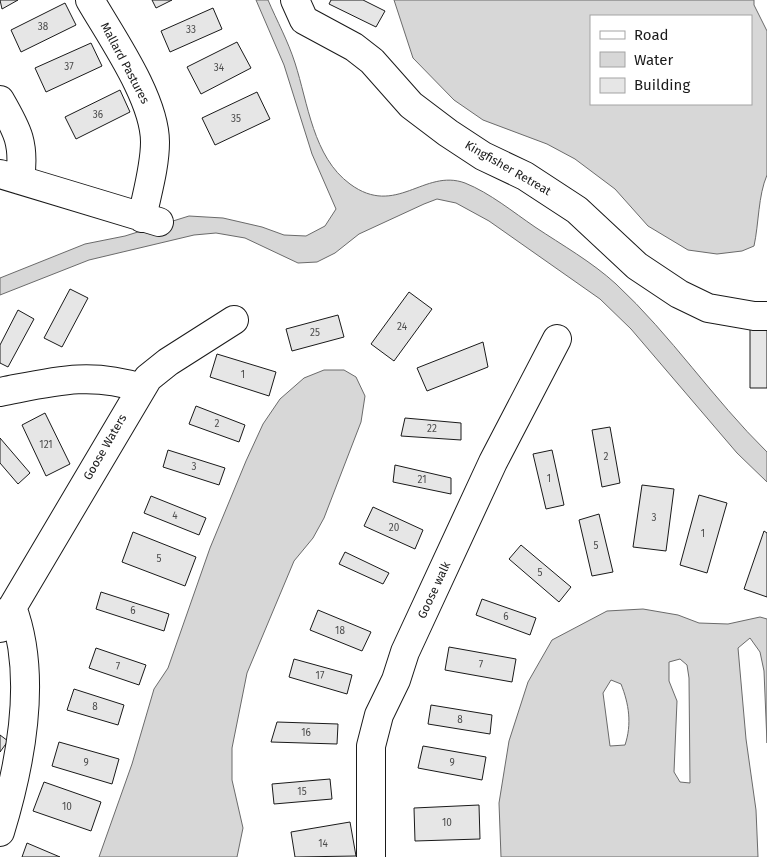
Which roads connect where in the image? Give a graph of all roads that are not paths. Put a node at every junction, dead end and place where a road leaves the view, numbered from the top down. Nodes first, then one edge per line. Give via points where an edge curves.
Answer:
1 (90, 0) edge
2 (295, 0) edge
3 (0, 100) edge
4 (10, 177) edge
5 (767, 316) edge
6 (234, 320) dead end
7 (557, 339) dead end
8 (141, 388) junction
9 (0, 392) edge
10 (6, 618) edge
11 (0, 832) edge
12 (371, 857) edge

1 - 4 street, Mallard Pastures via 138,84 152,117 155,142 151,220
2 - 5 street, Kingfisher Retreat via 304,20 354,47 372,61 411,104 448,133 483,156 525,176 577,210 637,266 679,294 708,308
3 - 4 street, Mallard Pastures via 20,137 23,157
6 - 8 street, Goose Waters via 168,362
7 - 12 street, Goose walk via 493,462 379,715 371,746
8 - 9 street via 117,380 76,378
8 - 10 street, Goose Waters
10 - 11 street, Goose Waters via 20,630 26,662 20,751

